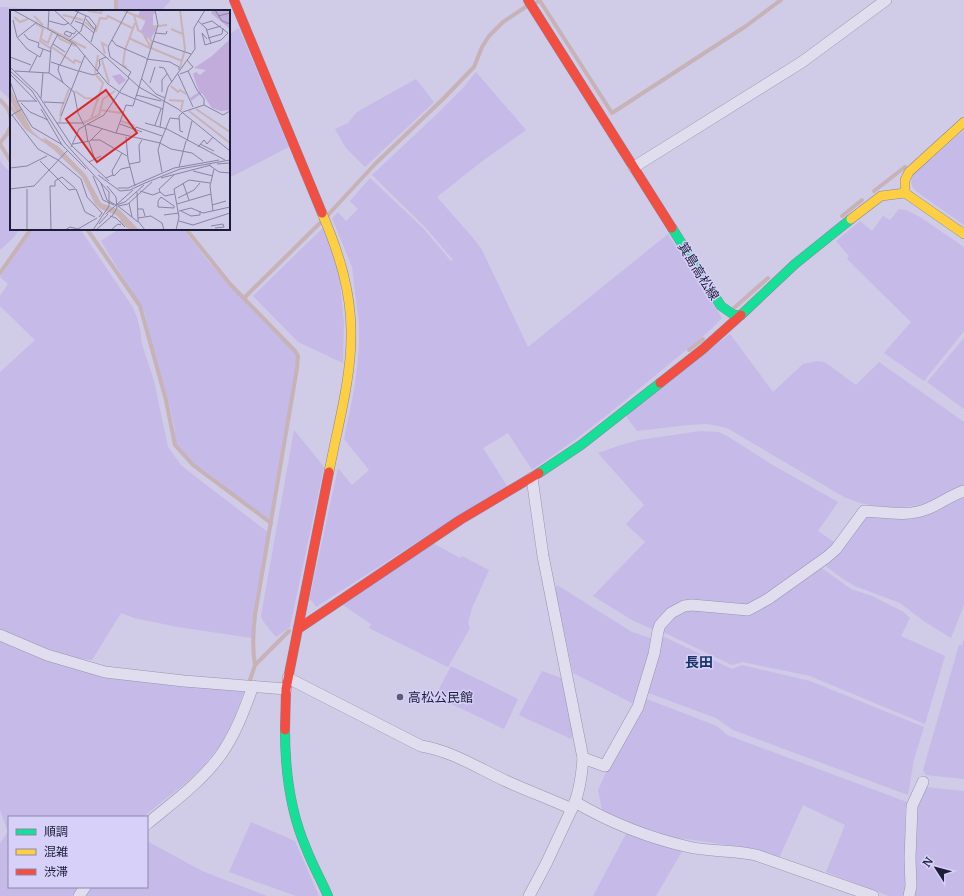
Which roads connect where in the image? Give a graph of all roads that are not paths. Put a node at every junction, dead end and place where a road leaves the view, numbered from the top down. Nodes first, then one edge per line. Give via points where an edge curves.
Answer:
1 (234, 0) edge
2 (528, 0) edge
3 (886, 0) edge
4 (964, 122) edge
5 (634, 167) junction
6 (905, 193) junction
7 (964, 234) edge
8 (734, 313) junction
9 (532, 478) junction
10 (964, 491) edge
11 (298, 629) junction
12 (0, 635) edge
13 (287, 683) junction
14 (249, 686) junction
15 (583, 758) junction
16 (923, 782) dead end
17 (573, 806) junction
18 (148, 823) edge
19 (85, 888) edge
20 (79, 896) edge
21 (328, 896) edge
22 (529, 896) edge
23 (873, 896) edge
24 (909, 896) edge

1 - 11 street via 325,218 343,266 351,312 352,340 347,381
2 - 5 street, 箕島高松線
3 - 5 street via 802,62
4 - 6 street via 909,172 905,180
5 - 8 street, 箕島高松線 via 721,306
6 - 7 street
6 - 8 street via 881,196
8 - 9 street via 703,349 587,440
9 - 11 street via 460,520
9 - 15 street via 544,556
10 - 15 street via 926,509 911,513 864,511 827,557 748,610 692,605 671,613 664,619 658,631 638,707 605,766
11 - 13 street
12 - 14 street via 47,655 105,672
13 - 14 street
13 - 17 street via 420,746 451,754 506,780
13 - 21 street via 285,751 291,796 305,847
14 - 18 street via 233,734 212,767
15 - 17 street via 582,776
16 - 24 street via 912,806
17 - 22 street
17 - 23 street via 647,836 690,847 756,855
19 - 20 street

